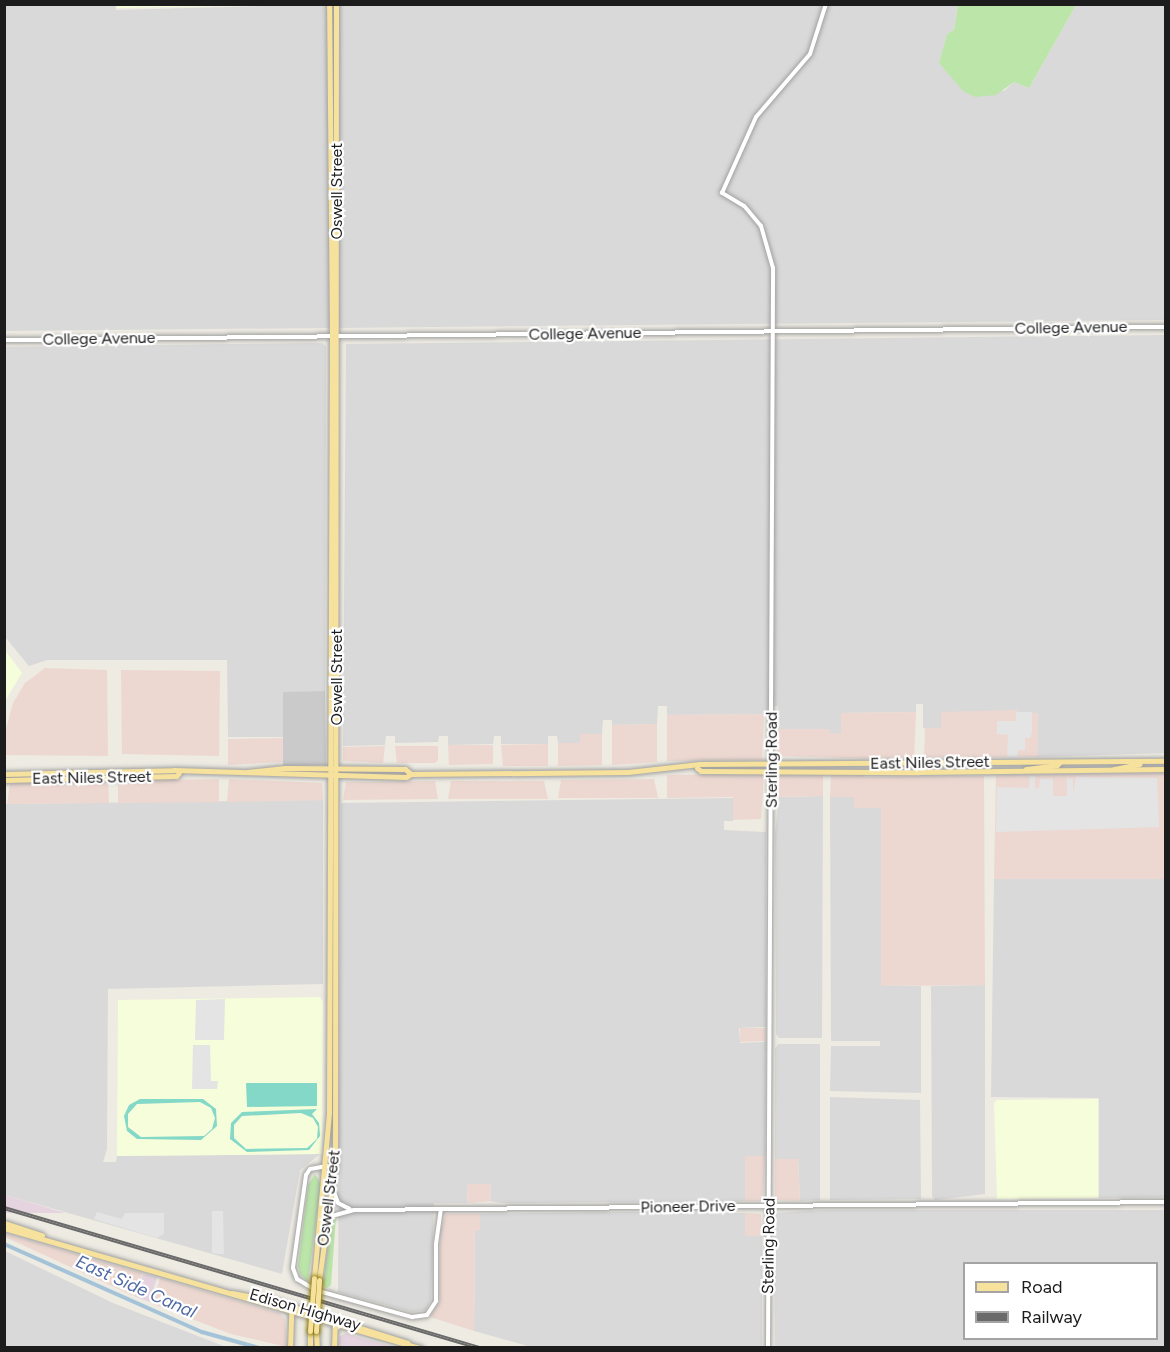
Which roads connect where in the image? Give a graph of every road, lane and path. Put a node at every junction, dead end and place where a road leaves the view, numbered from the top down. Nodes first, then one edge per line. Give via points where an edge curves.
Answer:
1 (328, 4) edge
2 (336, 4) edge
3 (825, 4) edge
4 (329, 147) junction
5 (337, 184) junction
6 (331, 191) junction
7 (338, 233) junction
8 (1166, 327) edge
9 (773, 332) junction
10 (335, 337) junction
11 (4, 340) edge
12 (331, 623) junction
13 (329, 664) junction
14 (337, 664) junction
15 (337, 705) junction
16 (1166, 760) edge
17 (1156, 761) junction
18 (1060, 762) junction
19 (918, 763) junction
20 (859, 764) junction
21 (771, 767) junction
22 (333, 769) junction
23 (881, 769) junction
24 (826, 770) junction
25 (1113, 770) junction
26 (1166, 770) edge
27 (1018, 771) junction
28 (179, 773) junction
29 (246, 773) junction
30 (4, 774) edge
31 (411, 774) junction
32 (333, 776) junction
33 (4, 780) edge
34 (327, 1166) junction
35 (332, 1186) junction
36 (1166, 1202) edge
37 (770, 1206) junction
38 (441, 1209) junction
39 (354, 1210) junction
40 (326, 1219) junction
41 (4, 1223) edge
42 (4, 1228) edge
43 (52, 1240) junction
44 (316, 1279) junction
45 (291, 1309) junction
46 (336, 1322) junction
47 (313, 1331) junction
48 (290, 1347) edge
49 (310, 1347) edge
50 (317, 1347) edge
51 (334, 1347) edge
52 (421, 1347) edge
53 (768, 1347) edge

1 - 4 main road, Oswell Street
2 - 5 main road, Oswell Street
3 - 9 street, Sterling Road via 810,54 756,117 722,193 750,212 768,241 773,267
4 - 5 main road
4 - 6 main road, Oswell Street
5 - 7 main road, Oswell Street
6 - 7 main road
6 - 10 main road, Oswell Street
7 - 10 main road, Oswell Street
8 - 9 street, College Avenue
9 - 10 street, College Avenue
9 - 21 street, Sterling Road
10 - 11 street, College Avenue
10 - 12 main road, Oswell Street
10 - 14 main road, Oswell Street
12 - 13 main road, Oswell Street
12 - 14 main road via 333,660
13 - 15 main road via 333,668
13 - 22 main road, Oswell Street
14 - 15 main road, Oswell Street
15 - 22 main road, Oswell Street
16 - 17 main road, East Niles Street
17 - 18 main road, East Niles Street
17 - 25 main road via 1121,765
18 - 19 main road, East Niles Street
18 - 27 main road
19 - 20 main road, East Niles Street
19 - 23 main road
20 - 21 main road, East Niles Street
20 - 24 main road
21 - 24 main road, East Niles Street
21 - 31 main road, East Niles Street
21 - 37 street, Sterling Road
22 - 29 main road, East Niles Street via 261,769
22 - 31 main road, East Niles Street via 405,769
22 - 32 main road, Oswell Street
23 - 24 main road, East Niles Street
23 - 27 main road, East Niles Street
25 - 26 main road, East Niles Street
25 - 27 main road, East Niles Street
28 - 29 main road, East Niles Street
28 - 30 main road, East Niles Street via 106,770
28 - 33 main road, East Niles Street
29 - 32 main road, East Niles Street
31 - 32 main road, East Niles Street
32 - 34 main road, Oswell Street
32 - 35 main road, Oswell Street
34 - 38 street via 310,1169 306,1175 293,1268 297,1279 315,1290 412,1317 427,1315 435,1305
34 - 44 main road, Oswell Street
35 - 39 street via 338,1203
35 - 40 main road, Oswell Street
36 - 37 street, Pioneer Drive
37 - 38 street, Pioneer Drive
37 - 53 street, Sterling Road
38 - 39 street, Pioneer Drive
39 - 40 street, Pioneer Drive via 334,1212
40 - 44 main road, Oswell Street
41 - 43 main road, Edison Highway
42 - 43 main road, Edison Highway
43 - 45 main road, Edison Highway
44 - 47 main road, Oswell Street, bridge
45 - 46 main road, Edison Highway
45 - 48 main road
46 - 51 main road
46 - 52 main road, Edison Highway
47 - 49 main road, Oswell Street
47 - 50 main road, Oswell Street

